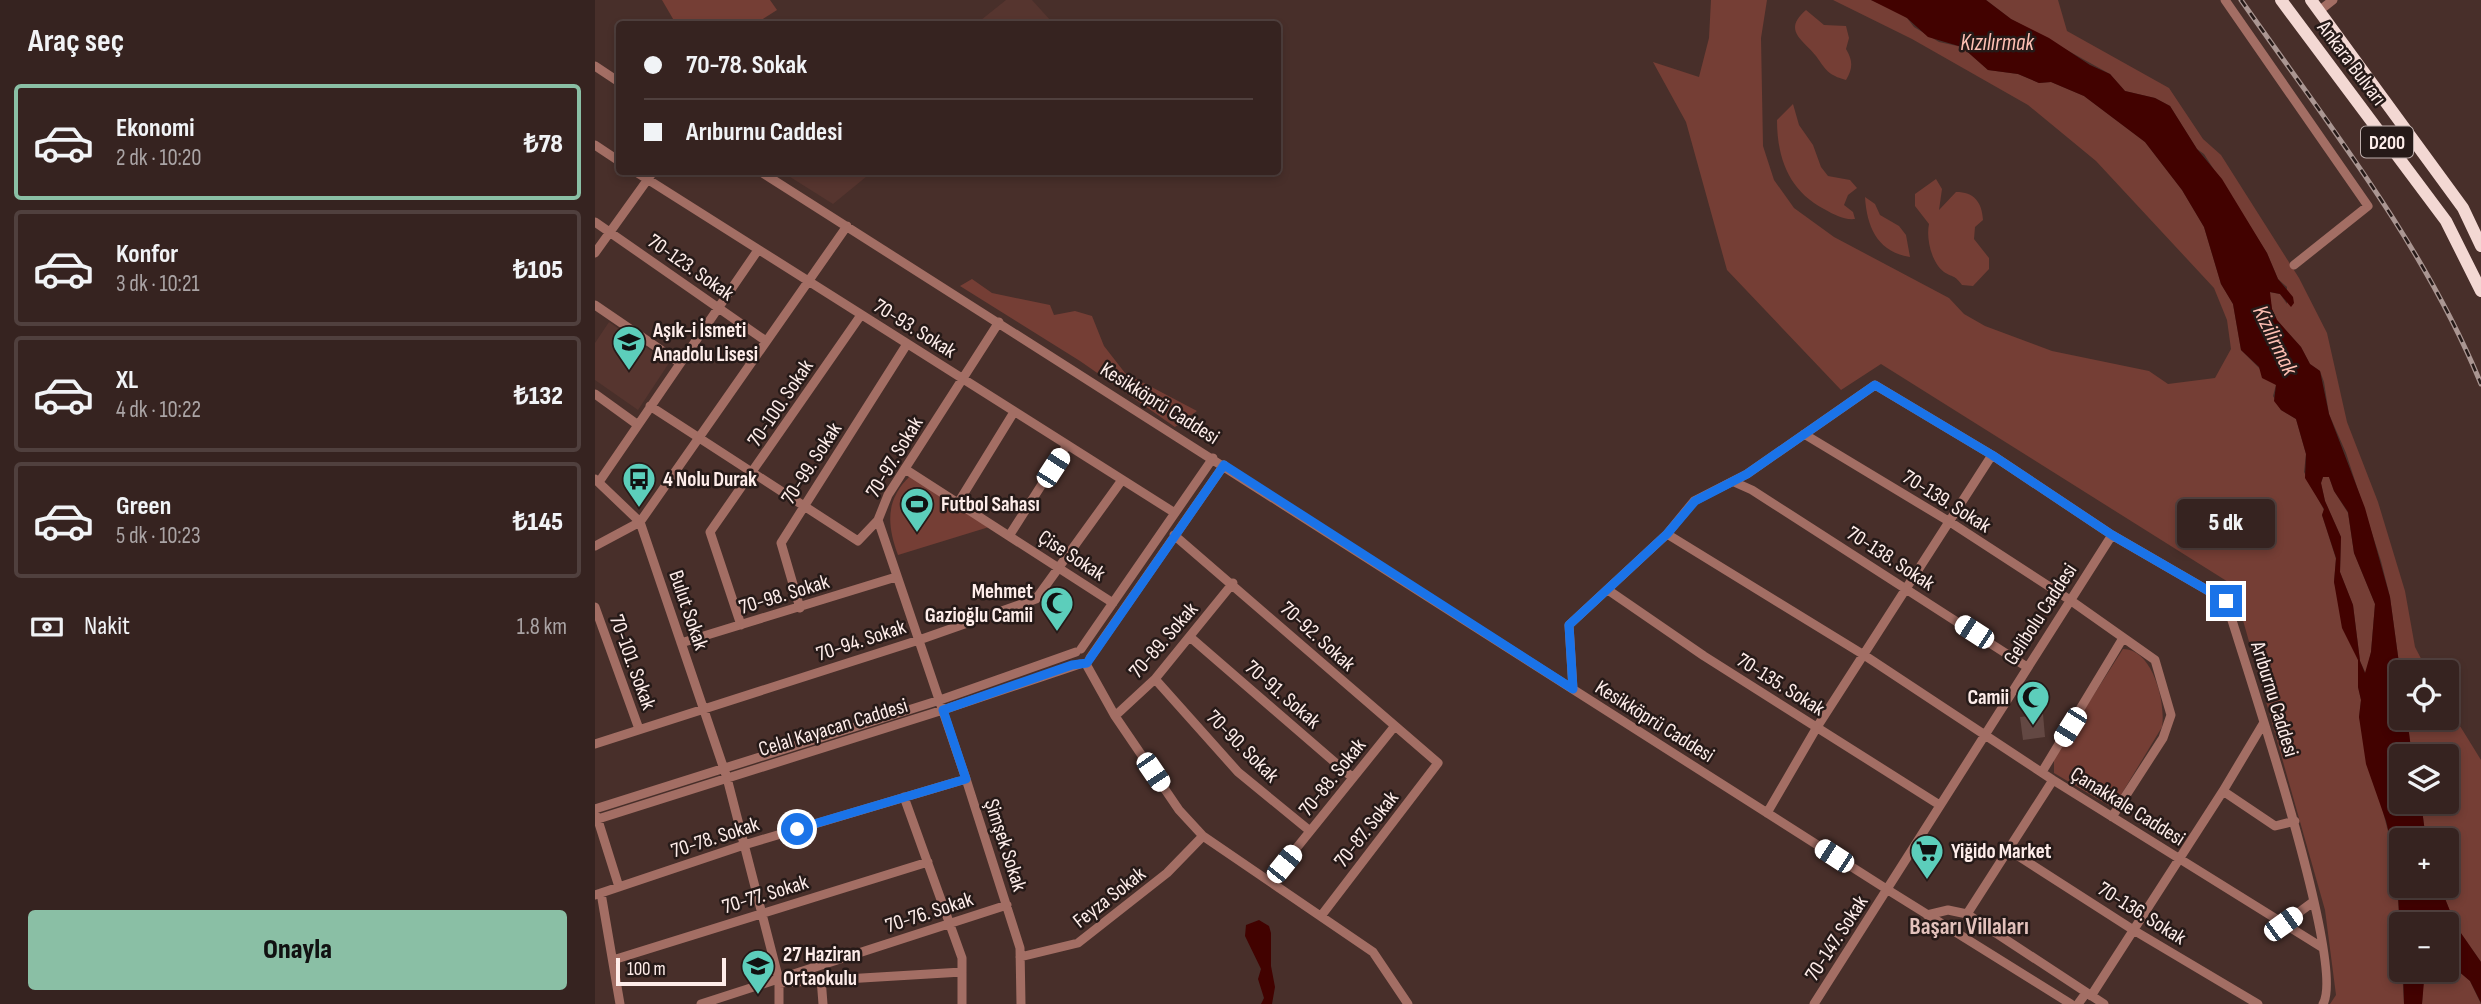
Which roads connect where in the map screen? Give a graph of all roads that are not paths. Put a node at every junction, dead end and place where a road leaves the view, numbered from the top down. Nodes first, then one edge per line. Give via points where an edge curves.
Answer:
1 (2225, 0) edge
2 (2281, 0) edge
3 (2333, 0) edge
4 (2315, 5) edge
5 (595, 66) edge
6 (616, 80) edge
7 (595, 145) edge
8 (616, 159) edge
9 (651, 175) edge
10 (766, 175) edge
11 (595, 222) edge
12 (847, 226) junction
13 (610, 232) junction
14 (2481, 246) edge
15 (758, 250) junction
16 (595, 253) edge
17 (2294, 265) dead end
18 (807, 282) junction
19 (2481, 291) edge
20 (595, 305) edge
21 (718, 307) junction
22 (861, 316) junction
23 (999, 322) junction
24 (766, 341) junction
25 (907, 344) junction
26 (680, 363) junction
27 (962, 379) junction
28 (595, 394) edge
29 (650, 406) junction
30 (1014, 412) junction
31 (638, 425) junction
32 (1804, 434) junction
33 (698, 439) junction
34 (1067, 445) junction
35 (1992, 455) junction
36 (1213, 458) junction
37 (1224, 465) junction
38 (905, 469) junction
39 (752, 475) junction
40 (597, 480) edge
41 (1122, 480) junction
42 (1734, 482) junction
43 (958, 503) junction
44 (803, 508) junction
45 (1175, 513) junction
46 (878, 520) junction
47 (640, 522) junction
48 (1949, 522) junction
49 (1667, 534) junction
50 (1174, 535) junction
51 (2112, 535) junction
52 (1009, 536) junction
53 (595, 546) edge
54 (1059, 568) junction
55 (896, 577) junction
56 (1233, 583) junction
57 (1906, 589) junction
58 (1608, 590) junction
59 (2070, 600) junction
60 (1113, 603) junction
61 (595, 607) edge
62 (800, 608) junction
63 (741, 625) junction
64 (1190, 637) junction
65 (2123, 638) junction
66 (919, 640) junction
67 (681, 643) junction
68 (1079, 651) junction
69 (1864, 655) junction
70 (1085, 662) junction
71 (2027, 667) junction
72 (1155, 679) junction
73 (1573, 689) junction
74 (940, 701) junction
75 (703, 708) junction
76 (943, 710) junction
77 (1115, 716) junction
78 (2263, 724) junction
79 (1394, 727) junction
80 (1817, 727) junction
81 (639, 729) junction
82 (1984, 734) junction
83 (595, 744) edge
84 (1438, 763) joint
85 (2042, 772) junction
86 (725, 774) junction
87 (1353, 778) junction
88 (966, 779) junction
89 (2053, 780) junction
90 (2223, 791) junction
91 (904, 797) junction
92 (1938, 804) junction
93 (1767, 813) junction
94 (596, 815) edge
95 (2112, 817) junction
96 (2295, 821) junction
97 (1310, 831) junction
98 (1203, 836) junction
99 (744, 845) junction
100 (2009, 850) junction
101 (2179, 858) junction
102 (928, 863) junction
103 (1270, 881) junction
104 (619, 887) junction
105 (1888, 890) junction
106 (598, 894) edge
107 (2313, 902) junction
108 (1007, 905) junction
109 (762, 913) junction
110 (1966, 914) junction
111 (1927, 915) junction
112 (1321, 916) junction
113 (2283, 924) junction
114 (950, 925) junction
115 (2135, 931) junction
116 (2323, 948) junction
117 (1020, 957) junction
118 (613, 960) junction
119 (819, 967) junction
120 (962, 972) junction
121 (821, 981) junction
122 (779, 982) junction
123 (2091, 998) edge
124 (620, 1004) edge
125 (701, 1004) edge
126 (779, 1004) edge
127 (823, 1004) edge
128 (962, 1004) edge
129 (1021, 1004) edge
130 (1408, 1004) edge
131 (1814, 1004) edge
132 (2071, 1004) edge
133 (2078, 1004) edge
134 (2104, 1004) edge
135 (2258, 1004) edge
136 (2323, 1004) edge

1 - 17 street via 2368,206
2 - 19 highway, Ankara Bulvarı / D200 via 2446,221
3 - 4 street
4 - 14 highway, Ankara Bulvarı / D200 via 2463,208
5 - 6 street
7 - 8 street
9 - 13 street
9 - 15 street, 70-93. Sokak
10 - 12 street, Kesikköprü Caddesi
11 - 13 street, 70-123. Sokak
12 - 18 street
12 - 23 street, Kesikköprü Caddesi
13 - 16 street
13 - 21 street, 70-123. Sokak
15 - 18 street, 70-93. Sokak
15 - 21 street
18 - 22 street, 70-93. Sokak
18 - 24 street
20 - 26 street
21 - 24 street, 70-123. Sokak
21 - 26 street
22 - 25 street, 70-93. Sokak
22 - 39 street, 70-100. Sokak
23 - 27 street, 70-97. Sokak
23 - 36 street, Kesikköprü Caddesi
24 - 33 street
25 - 27 street, 70-93. Sokak
25 - 44 street, 70-99. Sokak
26 - 29 street
27 - 30 street, 70-93. Sokak
27 - 38 street, 70-97. Sokak
28 - 31 street
29 - 31 street
29 - 33 street
30 - 34 street, 70-93. Sokak
30 - 43 street
31 - 40 street
32 - 35 street, Arıburnu Caddesi via 1875,385
32 - 42 street
32 - 48 street, 70-139. Sokak
33 - 39 street
33 - 47 street
34 - 41 street, 70-93. Sokak
34 - 52 street
35 - 48 street
35 - 51 street, Arıburnu Caddesi
36 - 37 street, Kesikköprü Caddesi
36 - 45 street
37 - 50 street
37 - 73 street, Kesikköprü Caddesi
38 - 43 street, Çise Sokak
38 - 46 street, 70-97. Sokak
39 - 44 street
39 - 63 street, 70-100. Sokak via 711,532
40 - 47 street, Bulut Sokak
41 - 45 street, 70-93. Sokak
41 - 54 street, 70-94. Sokak
42 - 49 street via 1695,501
42 - 57 street, 70-138. Sokak
43 - 52 street, Çise Sokak
44 - 46 street via 857,541
44 - 62 street, 70-99. Sokak via 781,543
45 - 60 street
46 - 55 street, 70-97. Sokak
47 - 53 street
47 - 67 street, Bulut Sokak
48 - 57 street
48 - 59 street, 70-139. Sokak
49 - 58 street
49 - 69 street, Çanakkale Caddesi
50 - 56 street, 70-92. Sokak
50 - 70 street
51 - 59 street, Gelibolu Caddesi
51 - 78 street, Arıburnu Caddesi via 2226,601
52 - 54 street, Çise Sokak
54 - 60 street, Çise Sokak
54 - 66 street, 70-94. Sokak via 1036,599
55 - 62 street, 70-98. Sokak
55 - 66 street, 70-97. Sokak
56 - 64 street, 70-89. Sokak
56 - 79 street, 70-92. Sokak
57 - 69 street
57 - 71 street, 70-138. Sokak
58 - 73 street via 1569,625
58 - 80 street, 70-135. Sokak
59 - 65 street, 70-139. Sokak
59 - 71 street, Gelibolu Caddesi
60 - 68 street
61 - 81 street, 70-101. Sokak
62 - 63 street, 70-98. Sokak
63 - 67 street, 70-98. Sokak
64 - 72 street, 70-89. Sokak
64 - 87 street, 70-91. Sokak
65 - 85 street
65 - 95 street, 70-139. Sokak via 2155,660 2171,715 2163,738
66 - 74 street, 70-97. Sokak
66 - 75 street, 70-94. Sokak
67 - 75 street, Bulut Sokak
68 - 70 street via 1088,652
68 - 74 street, Celal Kayacan Caddesi
69 - 80 street
69 - 82 street, Çanakkale Caddesi
70 - 76 street, Celal Kayacan Caddesi
70 - 77 street
71 - 82 street, Gelibolu Caddesi
72 - 77 street, 70-89. Sokak
72 - 97 street, 70-90. Sokak via 1238,772
73 - 93 street, Kesikköprü Caddesi
74 - 76 street, Şimşek Sokak
74 - 86 street, Celal Kayacan Caddesi
75 - 81 street, 70-94. Sokak
75 - 86 street, Bulut Sokak
76 - 86 street, Celal Kayacan Caddesi
76 - 88 street, Şimşek Sokak
77 - 98 street via 1179,810
78 - 90 street
78 - 96 street, Arıburnu Caddesi
79 - 84 street, 70-92. Sokak
79 - 87 street, 70-88. Sokak
80 - 92 street, 70-135. Sokak
80 - 93 street
81 - 83 street, 70-94. Sokak
82 - 85 street, Çanakkale Caddesi
82 - 92 street, Gelibolu Caddesi
84 - 112 street, 70-87. Sokak
85 - 89 street, Çanakkale Caddesi
86 - 94 street, Celal Kayacan Caddesi
86 - 99 street, Bulut Sokak
87 - 97 street, 70-88. Sokak
88 - 91 street, 70-78. Sokak
88 - 108 street, Şimşek Sokak
89 - 95 street, Çanakkale Caddesi
89 - 100 street
90 - 96 street via 2275,826
90 - 101 street
91 - 99 street, 70-78. Sokak
91 - 102 street
92 - 105 street, Gelibolu Caddesi
93 - 105 street, Kesikköprü Caddesi
94 - 104 street
95 - 101 street, Çanakkale Caddesi
96 - 107 street, Arıburnu Caddesi
97 - 103 street, 70-88. Sokak
98 - 103 street
98 - 117 street, Feyza Sokak via 1167,873 1078,943
99 - 104 street, 70-78. Sokak
99 - 109 street, Bulut Sokak
100 - 110 street
100 - 115 street, 70-136. Sokak
101 - 113 street, Çanakkale Caddesi
101 - 115 street
102 - 109 street, 70-77. Sokak
102 - 114 street
103 - 112 street
104 - 106 street, 70-78. Sokak
105 - 111 street, Kesikköprü Caddesi
105 - 131 street, 70-147. Sokak
106 - 118 street
107 - 113 street
107 - 116 street, Arıburnu Caddesi
108 - 114 street, 70-76. Sokak
108 - 117 street, Şimşek Sokak
109 - 118 street, 70-77. Sokak
109 - 122 street, Bulut Sokak
110 - 111 street via 1948,910
110 - 123 street
111 - 132 street, Kesikköprü Caddesi
112 - 130 street via 1373,952
113 - 116 street, Çanakkale Caddesi
114 - 119 street, 70-76. Sokak
114 - 120 street
115 - 123 street
115 - 135 street, 70-136. Sokak
116 - 136 street, Arıburnu Caddesi via 2328,996
117 - 129 street, Şimşek Sokak
118 - 124 street
119 - 121 street
119 - 122 street, 70-76. Sokak
120 - 121 street
120 - 128 street
121 - 122 street
121 - 127 street
122 - 125 street, 70-76. Sokak
122 - 126 street, Bulut Sokak
123 - 133 street
123 - 134 street

